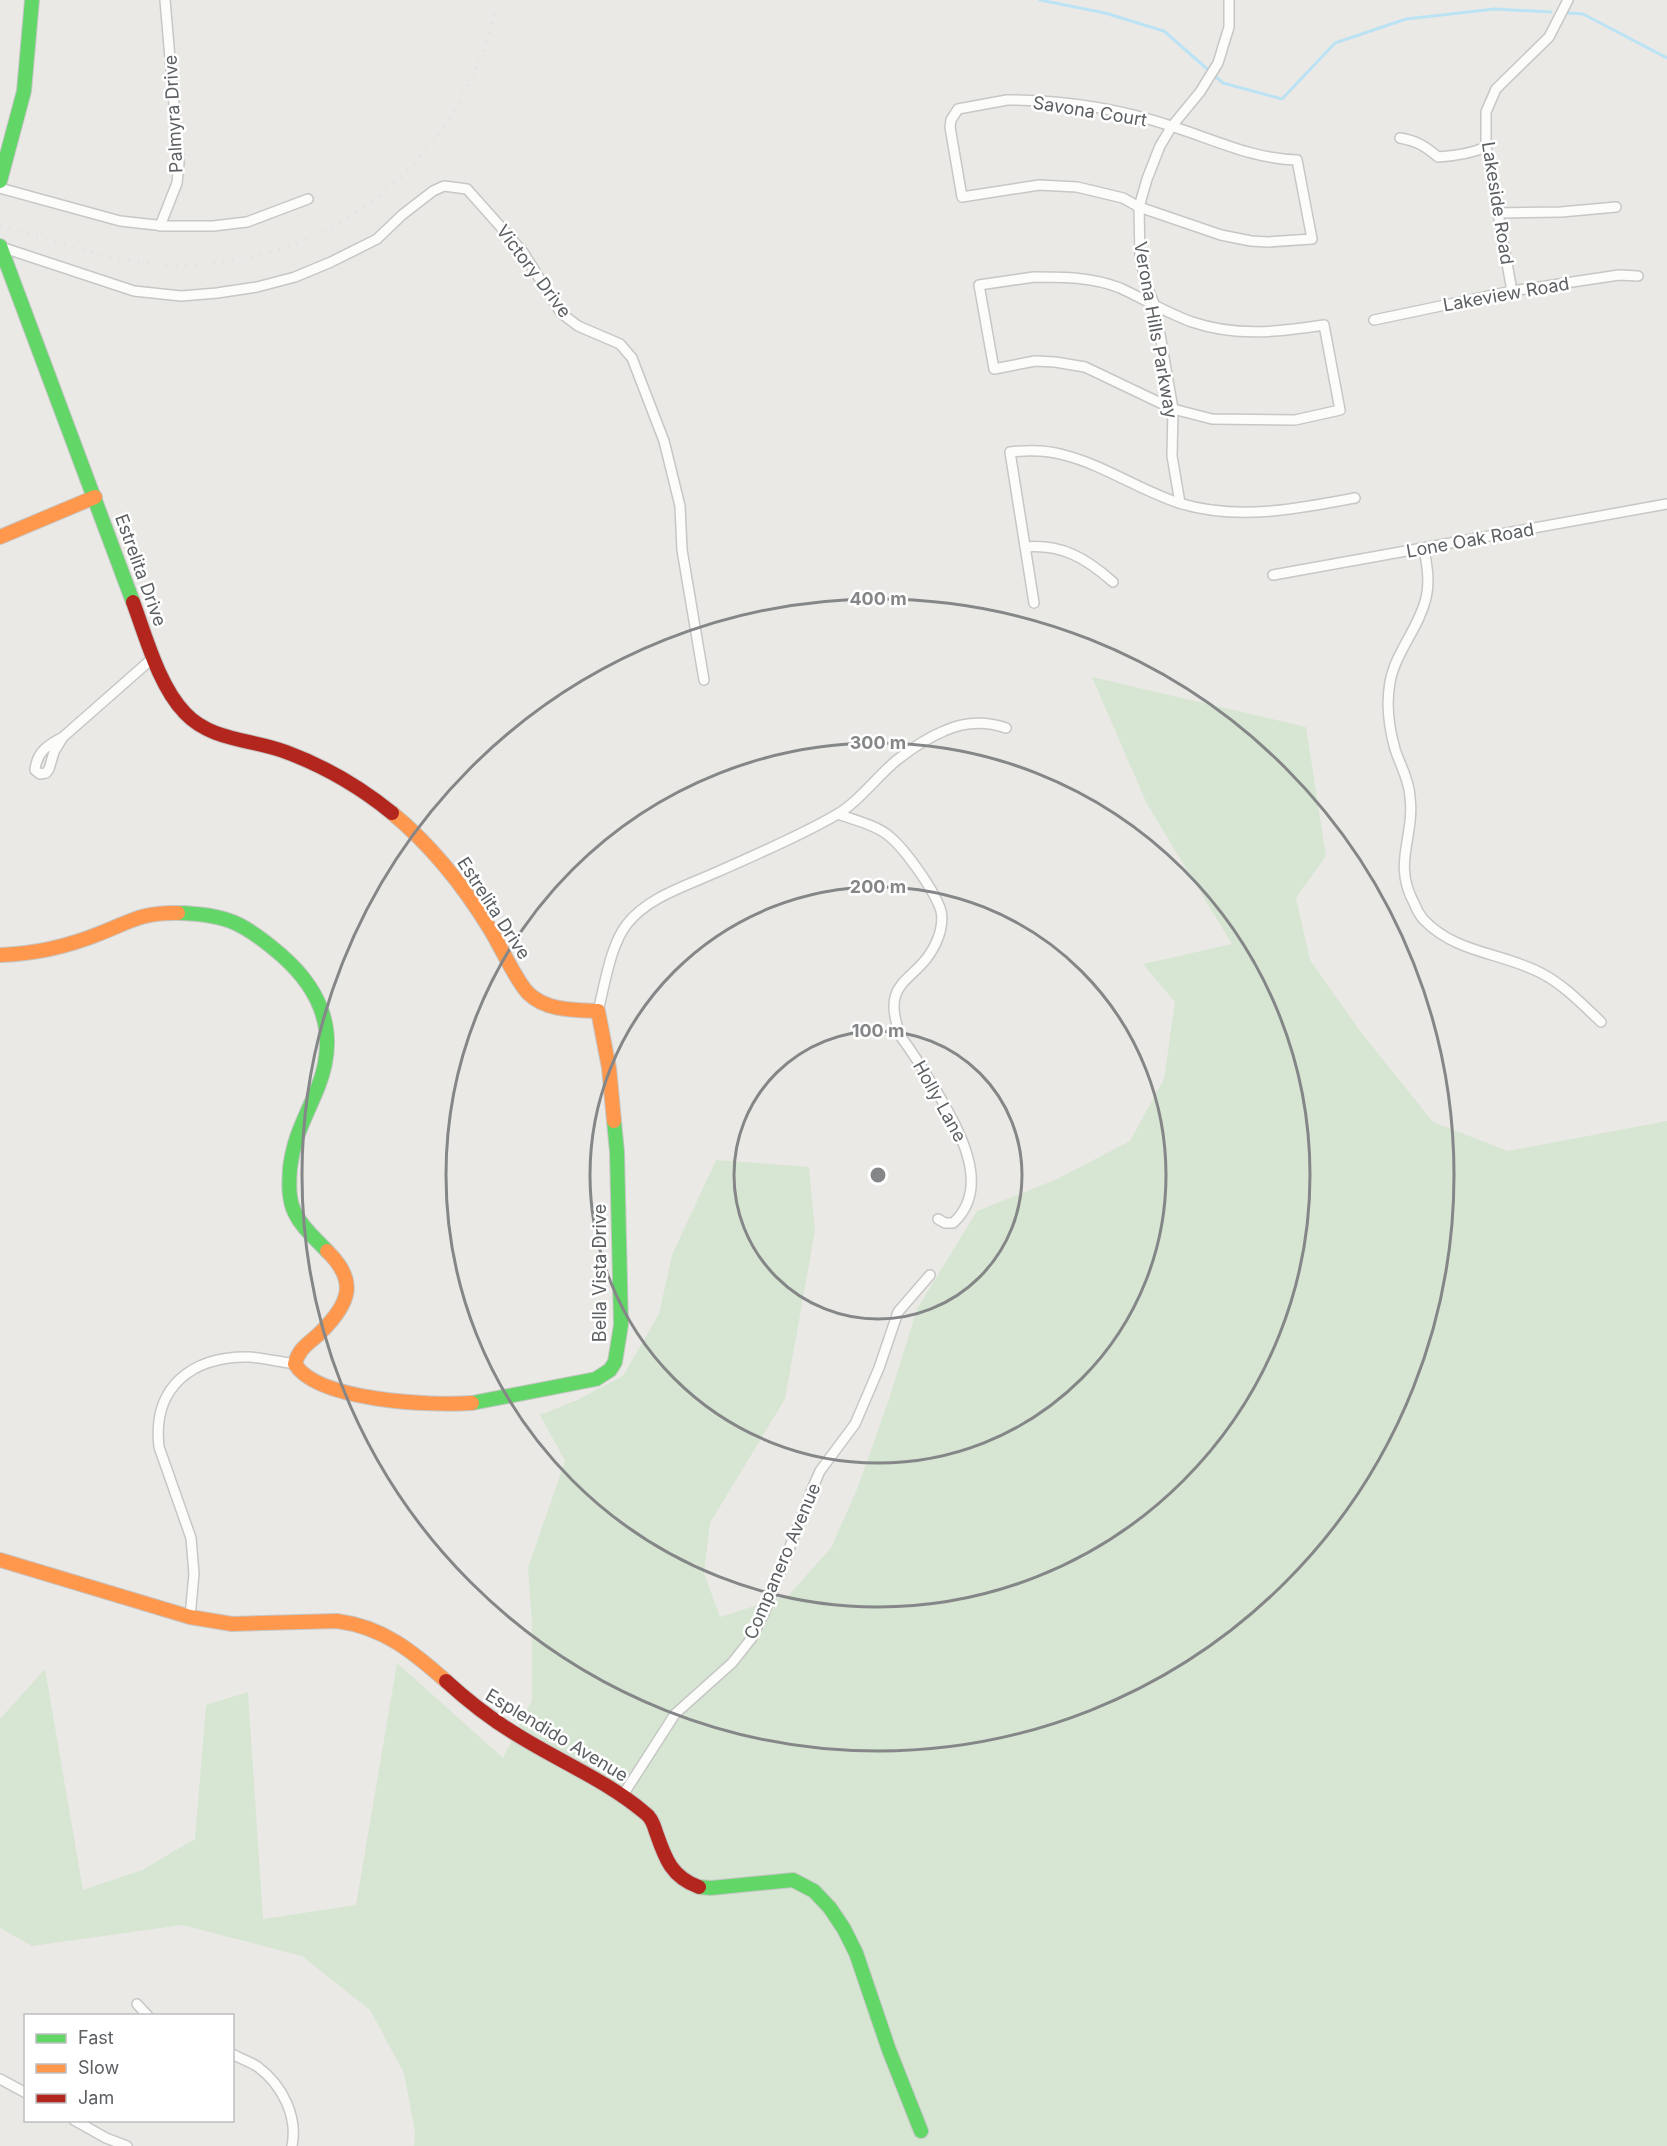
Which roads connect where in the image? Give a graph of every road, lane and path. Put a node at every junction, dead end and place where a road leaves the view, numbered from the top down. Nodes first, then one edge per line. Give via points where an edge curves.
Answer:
1 (32, 0) edge
2 (165, 0) edge
3 (1229, 0) edge
4 (1568, 0) edge
5 (1172, 126) junction
6 (1400, 138) dead end
7 (1486, 147) junction
8 (0, 181) edge
9 (0, 188) edge
10 (308, 199) dead end
11 (1139, 207) junction
12 (1616, 207) dead end
13 (1498, 213) junction
14 (160, 226) junction
15 (0, 247) edge
16 (1638, 276) dead end
17 (1512, 291) junction
18 (1155, 306) junction
19 (1374, 320) dead end
20 (1173, 409) junction
21 (95, 497) junction
22 (1356, 498) dead end
23 (1180, 503) junction
24 (1667, 504) edge
25 (0, 537) edge
26 (1025, 548) junction
27 (1424, 549) junction
28 (1273, 575) dead end
29 (1113, 582) dead end
30 (1034, 603) dead end
31 (154, 657) junction
32 (704, 680) dead end
33 (1006, 728) dead end
34 (63, 736) dead end
35 (838, 814) junction
36 (0, 955) edge
37 (598, 1011) junction
38 (1601, 1022) dead end
39 (938, 1219) dead end
40 (930, 1275) dead end
41 (295, 1364) junction
42 (0, 1560) edge
43 (190, 1617) junction
44 (623, 1795) junction
45 (137, 2004) dead end
46 (146, 2014) edge
47 (234, 2055) edge
48 (0, 2079) edge
49 (24, 2093) edge
50 (76, 2122) edge
51 (921, 2131) dead end
52 (127, 2146) edge
53 (292, 2146) edge

1 - 8 street via 25,82
2 - 14 street, Palmyra Drive via 179,163 177,183
3 - 5 street, Verona Hills Parkway via 1229,27 1215,67
4 - 7 street, Lakeside Road via 1549,37 1496,89 1486,112
5 - 11 street, Verona Hills Parkway via 1151,168
5 - 11 street via 1256,156 1297,160 1312,239 1251,241
5 - 11 street, Savona Court via 1047,100 1007,100 958,109 951,120 962,197 1039,185 1077,187 1123,198
6 - 7 street via 1417,141 1438,157
7 - 13 street, Lakeside Road
9 - 14 street via 120,221
10 - 14 street via 247,222
11 - 18 street, Verona Hills Parkway via 1140,257
12 - 13 street
13 - 17 street, Lakeside Road
15 - 21 street, Estrelita Drive
15 - 32 street, Victory Drive via 135,291 181,296 217,293 295,277 377,239 434,191 444,186 467,189 523,252 561,313 578,327 620,344 632,358 664,441 680,506 682,550
16 - 17 street, Lakeview Road via 1619,275
17 - 19 street, Lakeview Road
18 - 20 street, Verona Hills Parkway
18 - 20 street via 1193,322 1242,332 1324,325 1340,410 1295,420 1212,419
18 - 20 street via 1120,288 1073,277 1034,277 979,285 994,369 1035,361 1085,367
20 - 23 street, Verona Hills Parkway via 1172,456
21 - 25 street
21 - 31 street, Estrelita Drive
22 - 23 street via 1269,512 1227,513
23 - 26 street via 1063,454 1010,452
24 - 27 street, Lone Oak Road
26 - 29 street via 1036,546 1074,553
26 - 30 street
27 - 28 street, Lone Oak Road
27 - 38 street via 1429,576 1426,598 1399,652 1390,682 1388,716 1410,797 1411,819 1403,861 1408,894 1421,917 1440,935 1541,973 1572,994
31 - 34 street
31 - 37 street, Estrelita Drive via 174,700 188,718 205,730 283,750 330,772 393,814 434,852 465,892 527,992 541,1003 561,1010
33 - 35 street via 989,722 945,730 897,760
35 - 37 street via 654,900 627,924 612,954
35 - 39 street, Holly Lane via 887,834 898,844 941,913 934,946 896,990 893,1007 901,1036 957,1126 967,1152 972,1177 968,1203 953,1223
36 - 41 street via 62,946 140,916 189,913 230,921 254,931 314,989 324,1014 326,1058 319,1085 299,1128 290,1197 295,1216 304,1229 341,1264 348,1287 341,1306 299,1352
37 - 41 street, Bella Vista Drive via 609,1068 616,1152 621,1325 610,1370 596,1379 458,1404 383,1401 340,1391 301,1374
40 - 44 street, Companero Avenue via 898,1312 855,1424 813,1487 751,1639 732,1664 675,1714
41 - 43 street via 249,1357 206,1364 189,1372 170,1389 159,1413 159,1447 191,1538 194,1574
42 - 43 street, Esplendido Avenue
43 - 44 street, Esplendido Avenue via 232,1624 337,1621 375,1629 403,1644 482,1713
44 - 51 street, Esplendido Avenue via 648,1815 666,1863 684,1881 711,1888 793,1880 822,1897 849,1935
45 - 46 street
47 - 53 street via 258,2067 278,2086 291,2112
48 - 49 street
50 - 52 street

